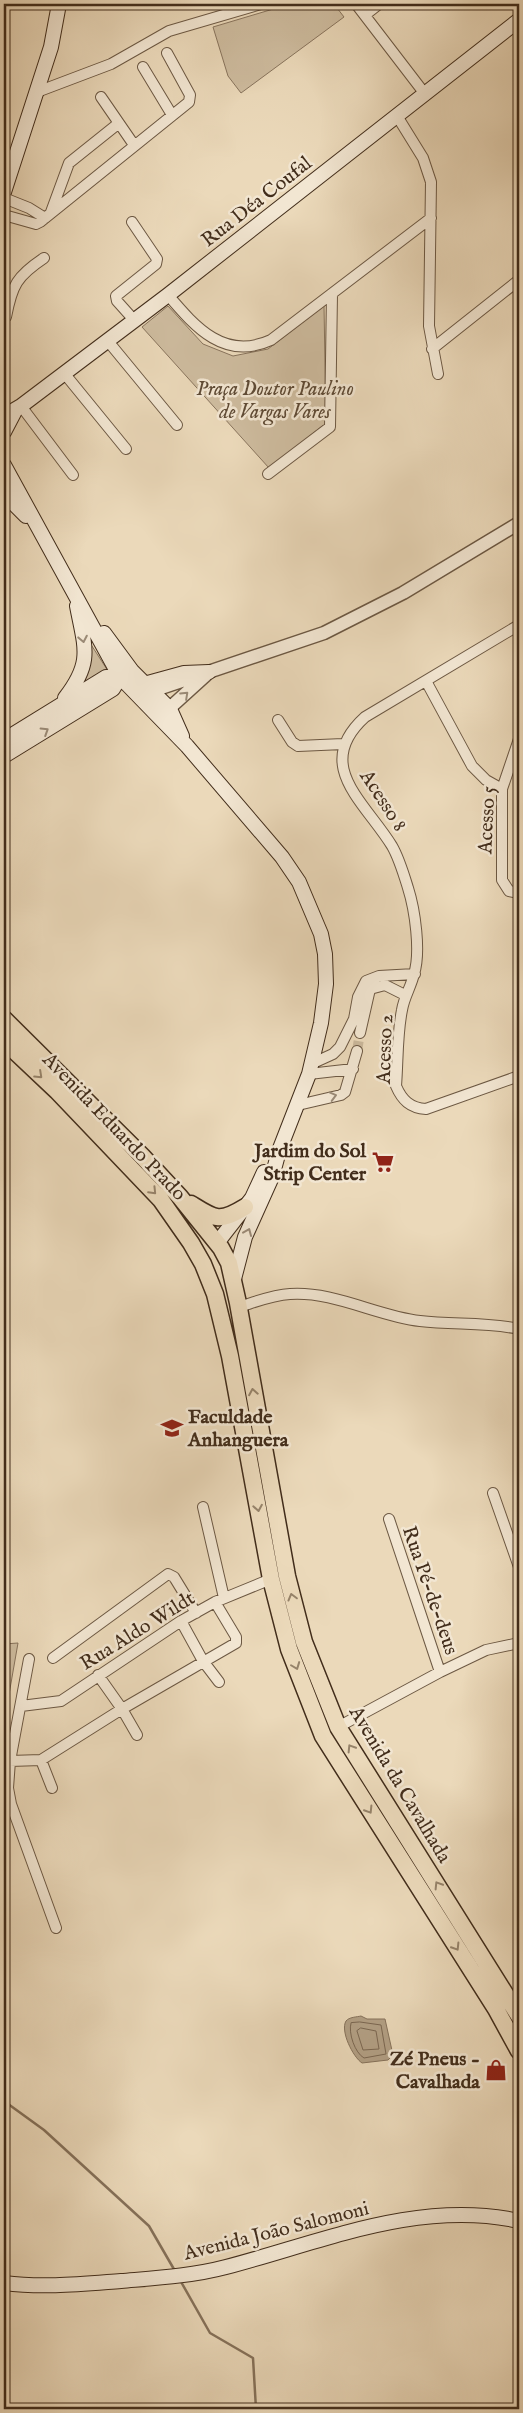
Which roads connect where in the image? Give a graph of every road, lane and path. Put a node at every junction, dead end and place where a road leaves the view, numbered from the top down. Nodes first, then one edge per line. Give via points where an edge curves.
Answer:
1 (59, 4) edge
2 (261, 4) edge
3 (356, 4) edge
4 (379, 4) edge
5 (365, 15) junction
6 (519, 20) edge
7 (167, 53) dead end
8 (4, 59) edge
9 (143, 67) dead end
10 (4, 69) edge
11 (37, 92) junction
12 (425, 94) junction
13 (101, 96) dead end
14 (172, 115) junction
15 (398, 116) junction
16 (119, 123) junction
17 (134, 145) junction
18 (4, 192) edge
19 (4, 198) edge
20 (24, 206) junction
21 (4, 215) edge
22 (48, 216) junction
23 (19, 218) junction
24 (431, 218) junction
25 (132, 222) dead end
26 (4, 224) edge
27 (44, 258) dead end
28 (519, 280) edge
29 (8, 290) edge
30 (332, 294) junction
31 (168, 295) junction
32 (6, 317) dead end
33 (134, 320) junction
34 (107, 340) junction
35 (432, 349) junction
36 (64, 372) junction
37 (438, 374) dead end
38 (10, 412) edge
39 (176, 426) dead end
40 (4, 432) edge
41 (126, 449) dead end
42 (4, 465) edge
43 (268, 474) dead end
44 (73, 475) dead end
45 (4, 494) edge
46 (519, 523) edge
47 (34, 524) junction
48 (74, 591) junction
49 (519, 625) edge
50 (100, 627) junction
51 (209, 672) junction
52 (120, 677) junction
53 (426, 681) junction
54 (147, 690) junction
55 (60, 704) junction
56 (164, 712) junction
57 (278, 720) dead end
58 (519, 739) edge
59 (4, 740) edge
60 (343, 744) junction
61 (4, 756) edge
62 (502, 789) junction
63 (519, 893) edge
64 (415, 974) junction
65 (405, 994) junction
66 (4, 1019) edge
67 (360, 1033) tunnel mouth
68 (4, 1042) edge
69 (358, 1051) tunnel mouth
70 (310, 1069) junction
71 (353, 1069) junction
72 (519, 1076) edge
73 (298, 1104) junction
74 (279, 1151) junction
75 (180, 1197) junction
76 (244, 1207) junction
77 (216, 1243) junction
78 (234, 1279) junction
79 (238, 1307) junction
80 (519, 1329) edge
81 (230, 1356) junction
82 (234, 1378) junction
83 (259, 1427) junction
84 (249, 1460) junction
85 (493, 1493) dead end
86 (203, 1507) dead end
87 (275, 1513) junction
88 (389, 1518) dead end
89 (519, 1567) edge
90 (271, 1579) junction
91 (219, 1600) junction
92 (196, 1613) junction
93 (181, 1621) junction
94 (519, 1643) edge
95 (53, 1658) dead end
96 (29, 1660) dead end
97 (203, 1661) junction
98 (440, 1672) junction
99 (98, 1675) junction
100 (219, 1682) dead end
101 (21, 1706) junction
102 (122, 1709) junction
103 (338, 1727) junction
104 (137, 1735) dead end
105 (41, 1760) junction
106 (10, 1761) junction
107 (52, 1788) dead end
108 (56, 1928) dead end
109 (519, 2016) edge
110 (519, 2051) edge
111 (519, 2210) edge
112 (497, 2217) junction
113 (519, 2220) edge
114 (4, 2283) edge

1 - 11 main road via 51,47
2 - 11 street via 168,31 111,64
3 - 5 street
4 - 5 street
5 - 12 street
6 - 12 main road, Rua Déa Coufal
7 - 14 street via 191,98
8 - 10 street
9 - 14 street
11 - 18 main road
12 - 15 main road, Rua Déa Coufal
13 - 16 street
14 - 17 street
15 - 24 street via 423,158 431,182
15 - 31 main road, Rua Déa Coufal
16 - 17 street
16 - 22 street via 69,163
17 - 22 street
19 - 20 street
20 - 22 street
20 - 23 street
21 - 23 street
22 - 23 street via 36,224
23 - 26 street
24 - 30 street
24 - 35 street via 429,326
25 - 33 street via 157,259 156,264 116,296
27 - 29 street via 23,272
28 - 35 street
29 - 32 street
30 - 31 street via 271,340 242,348 206,335
30 - 43 street via 330,427
31 - 33 main road, Rua Déa Coufal
33 - 34 main road, Rua Déa Coufal
34 - 36 main road, Rua Déa Coufal
34 - 39 street
35 - 37 street
36 - 38 main road, Rua Déa Coufal
36 - 41 street
38 - 40 main road, Rua Déa Coufal
38 - 44 street
42 - 47 main road, Avenida da Cavalhada
45 - 47 main road, Avenida da Cavalhada
46 - 51 street via 403,593 324,633
47 - 48 main road, Avenida da Cavalhada
48 - 50 main road, Avenida da Cavalhada
48 - 52 main road, Avenida da Cavalhada
48 -> 55 main road via 85,646 85,666 79,680
49 - 53 street
50 - 52 main road
50 - 54 main road, Avenida da Cavalhada
51 - 54 main road via 184,673
56 -> 51 street
52 - 54 main road
52 - 54 main road, Avenida da Cavalhada
52 - 55 main road via 106,677
61 -> 52 main road via 113,689
53 - 60 street via 365,717 351,729
53 - 62 street via 472,766 486,780
54 - 56 main road, Avenida da Cavalhada
55 - 59 main road
56 - 70 main road, Avenida da Cavalhada via 187,746 282,858 311,907 325,954 326,984
57 - 60 street via 298,746
58 - 62 street, Acesso 5
60 - 64 street, Acesso 8 via 342,763 351,789 393,847 409,890 417,940
62 - 63 street, Acesso 5 via 502,880 509,891
64 - 65 street, Acesso 8
64 - 70 street via 378,976 366,981 358,997 354,1019 340,1047
65 - 67 street via 385,985 370,989
65 - 72 street, Acesso 2 via 396,1086 406,1103 426,1109
66 - 75 main road, Avenida Eduardo Prado
68 -> 81 main road, Avenida Eduardo Prado via 161,1200 191,1242 206,1270
69 - 71 street
70 - 71 street
70 - 73 main road, Avenida da Cavalhada
73 -> 71 street via 341,1095 348,1086
73 - 74 main road, Avenida da Cavalhada
74 - 76 main road, Avenida da Cavalhada
78 -> 74 main road, Avenida da Cavalhada via 245,1237 272,1176
75 - 76 main road via 211,1216 228,1217
75 - 77 main road, Avenida Eduardo Prado
76 - 77 main road, Avenida da Cavalhada
77 - 78 main road, Avenida Eduardo Prado via 229,1263
77 - 81 main road via 214,1260 225,1297
78 - 79 main road, Avenida da Cavalhada
79 - 80 street via 274,1296 313,1294 420,1321
83 -> 79 main road, Avenida da Cavalhada
81 - 82 main road, Avenida da Cavalhada
82 - 83 main road via 249,1426
82 - 84 main road, Avenida da Cavalhada
83 - 87 main road, Avenida da Cavalhada
84 - 87 main road via 262,1470
84 -> 90 main road, Avenida da Cavalhada
85 - 89 street
86 - 91 street
103 -> 87 main road, Avenida da Cavalhada via 304,1642
88 - 98 street, Rua Pé-de-deus
90 - 91 street, Rua Aldo Wildt
90 -> 110 main road, Avenida da Cavalhada via 289,1649 323,1736 496,2009
91 - 92 street, Rua Aldo Wildt
91 - 97 street via 237,1641
92 - 93 street, Rua Aldo Wildt
92 - 95 street via 174,1576 168,1574
93 - 97 street
93 - 99 street, Rua Aldo Wildt
94 - 98 street via 486,1650
96 - 101 street
97 - 100 street
97 - 102 street
98 - 103 street
99 - 101 street, Rua Aldo Wildt via 60,1701
99 - 102 street
101 - 106 street
102 - 104 street
102 - 105 street
109 -> 103 main road, Avenida da Cavalhada
105 - 106 street
105 - 107 street
106 - 108 street via 8,1788 11,1804
111 - 112 main road, Avenida João Salomoni
112 - 113 main road, Avenida João Salomoni
112 - 114 main road, Avenida João Salomoni via 461,2214 404,2219 224,2268 163,2277 45,2287

